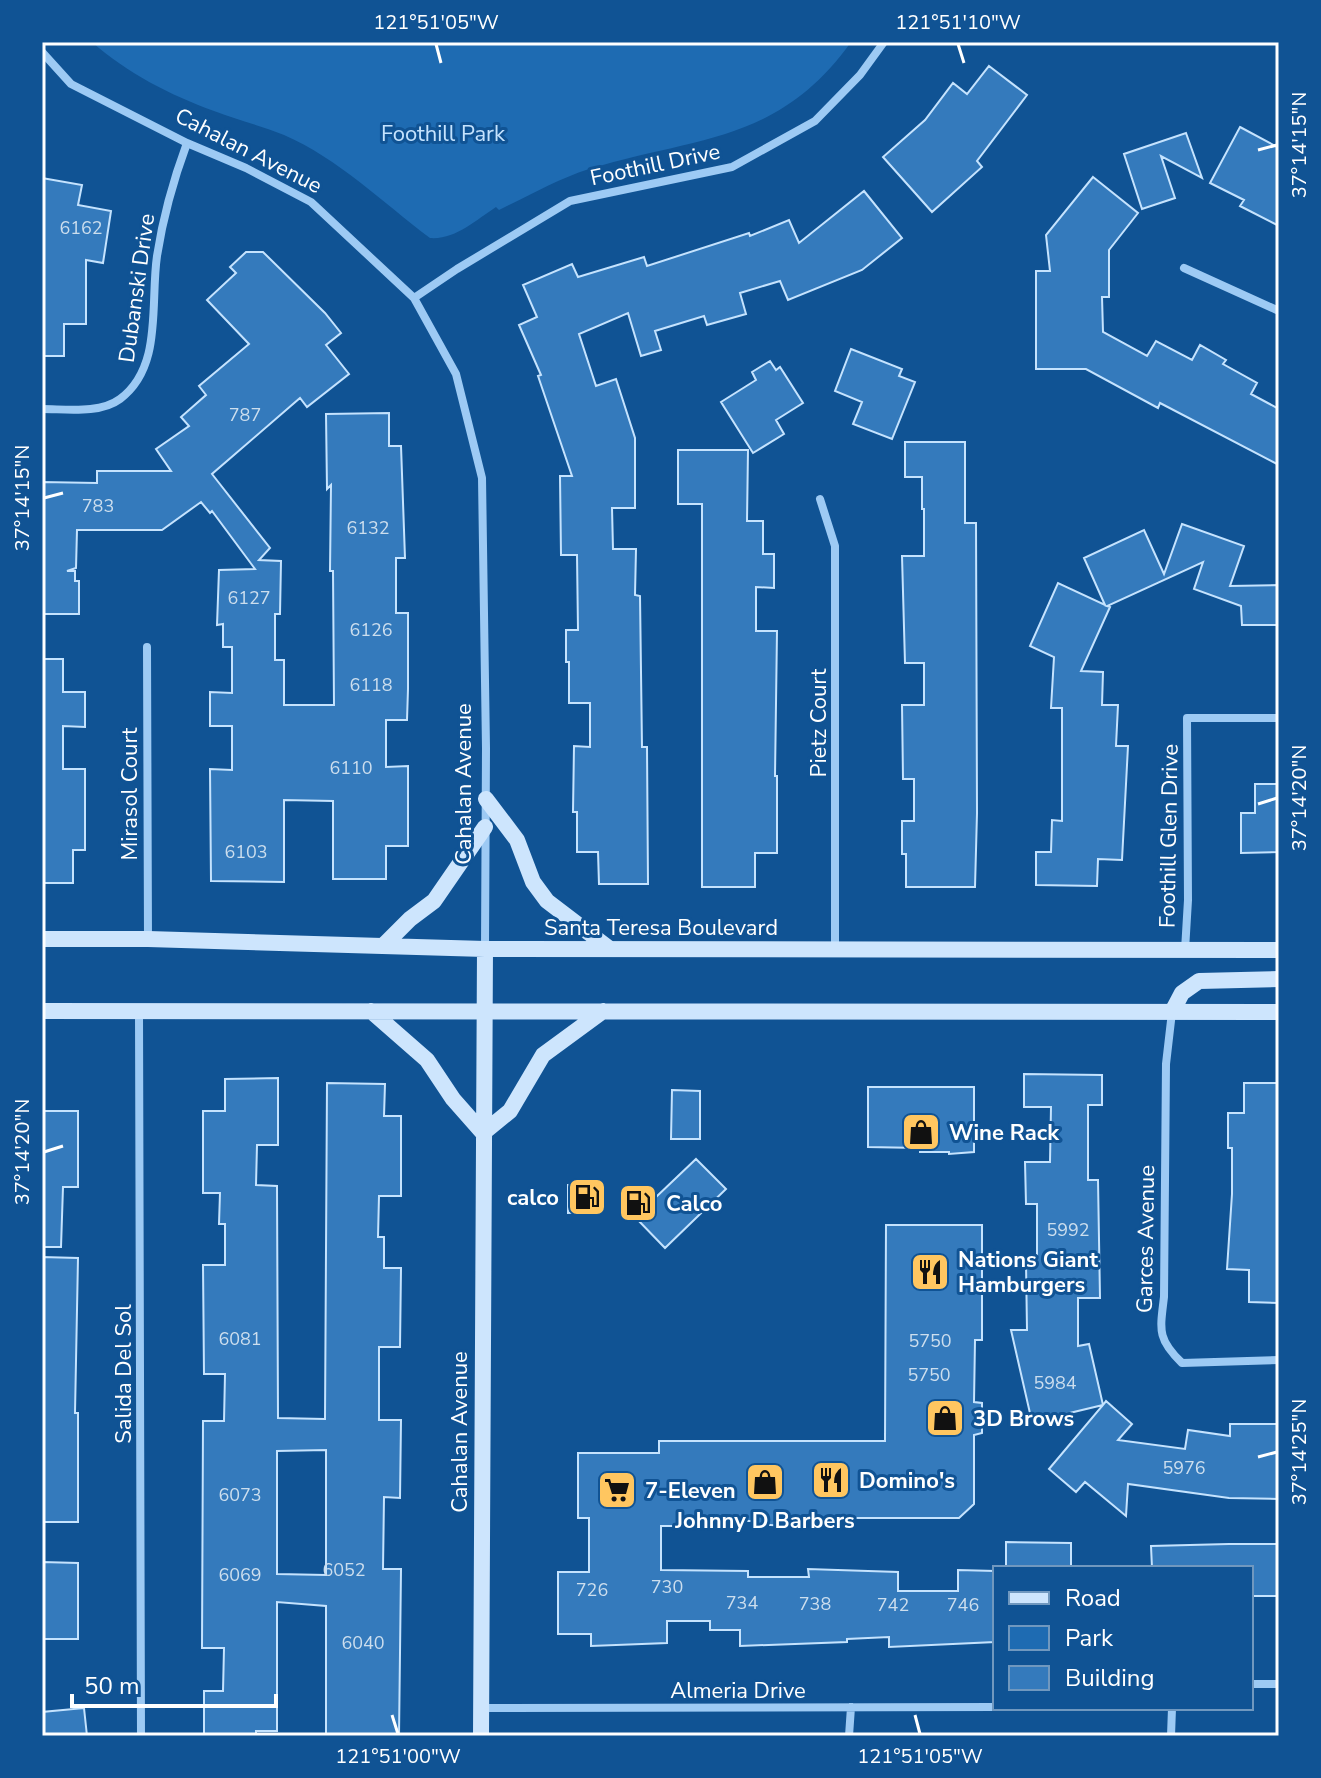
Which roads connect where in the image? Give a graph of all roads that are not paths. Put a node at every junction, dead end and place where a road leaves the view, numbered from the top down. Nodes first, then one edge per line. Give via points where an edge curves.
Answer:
1 (884, 42) edge
2 (42, 52) edge
3 (187, 143) junction
4 (1184, 268) dead end
5 (414, 298) junction
6 (1279, 311) edge
7 (42, 409) edge
8 (820, 499) dead end
9 (147, 647) dead end
10 (1279, 718) edge
11 (486, 799) junction
12 (485, 827) junction
13 (42, 939) edge
14 (148, 939) junction
15 (383, 946) junction
16 (485, 949) junction
17 (610, 949) junction
18 (835, 950) junction
19 (1185, 950) junction
20 (1279, 950) edge
21 (1279, 979) edge
22 (484, 1010) junction
23 (42, 1011) edge
24 (371, 1011) junction
25 (603, 1011) junction
26 (139, 1012) junction
27 (1172, 1012) junction
28 (1279, 1012) edge
29 (483, 1133) junction
30 (1279, 1360) edge
31 (1253, 1684) edge
32 (1279, 1684) edge
33 (851, 1707) junction
34 (993, 1707) edge
35 (481, 1708) junction
36 (1172, 1710) edge
37 (141, 1736) edge
38 (481, 1736) edge
39 (849, 1736) edge
40 (1171, 1736) edge

1 - 5 street, Foothill Drive via 815,121 732,167 570,201
2 - 3 street, Cahalan Avenue via 71,84
3 - 5 street, Cahalan Avenue via 311,202
3 - 7 street, Dubanski Drive via 169,191 149,355 140,382 117,402 88,409
4 - 6 street
5 - 11 street, Cahalan Avenue via 456,374 482,478
8 - 18 street, Pietz Court via 835,546
9 - 14 street, Mirasol Court
10 - 19 street, Foothill Glen Drive via 1187,718
11 - 12 street, Cahalan Avenue
11 - 17 main road via 517,840 533,882 547,901
12 - 15 main road via 434,901
12 - 16 street, Cahalan Avenue
13 - 14 main road, Santa Teresa Boulevard
14 - 15 main road, Santa Teresa Boulevard
15 - 16 main road, Santa Teresa Boulevard
16 - 17 main road, Santa Teresa Boulevard
16 - 22 main road, Cahalan Avenue
17 - 18 main road, Santa Teresa Boulevard
18 - 19 main road, Santa Teresa Boulevard
19 - 20 main road, Santa Teresa Boulevard
21 - 27 main road via 1199,981 1182,993
22 - 24 main road
22 - 25 main road
22 - 29 main road, Cahalan Avenue
23 - 26 main road
24 - 26 main road
24 - 29 main road via 427,1060
25 - 27 main road
25 - 29 main road via 543,1055 510,1111
26 - 37 street, Salida Del Sol
27 - 28 main road
27 - 30 street, Garces Avenue via 1166,1064 1164,1345 1182,1363
29 - 35 main road, Cahalan Avenue
31 - 32 street
33 - 34 street, Almeria Drive
33 - 35 street, Almeria Drive
33 - 39 street
35 - 38 main road, Cahalan Avenue
36 - 40 street

